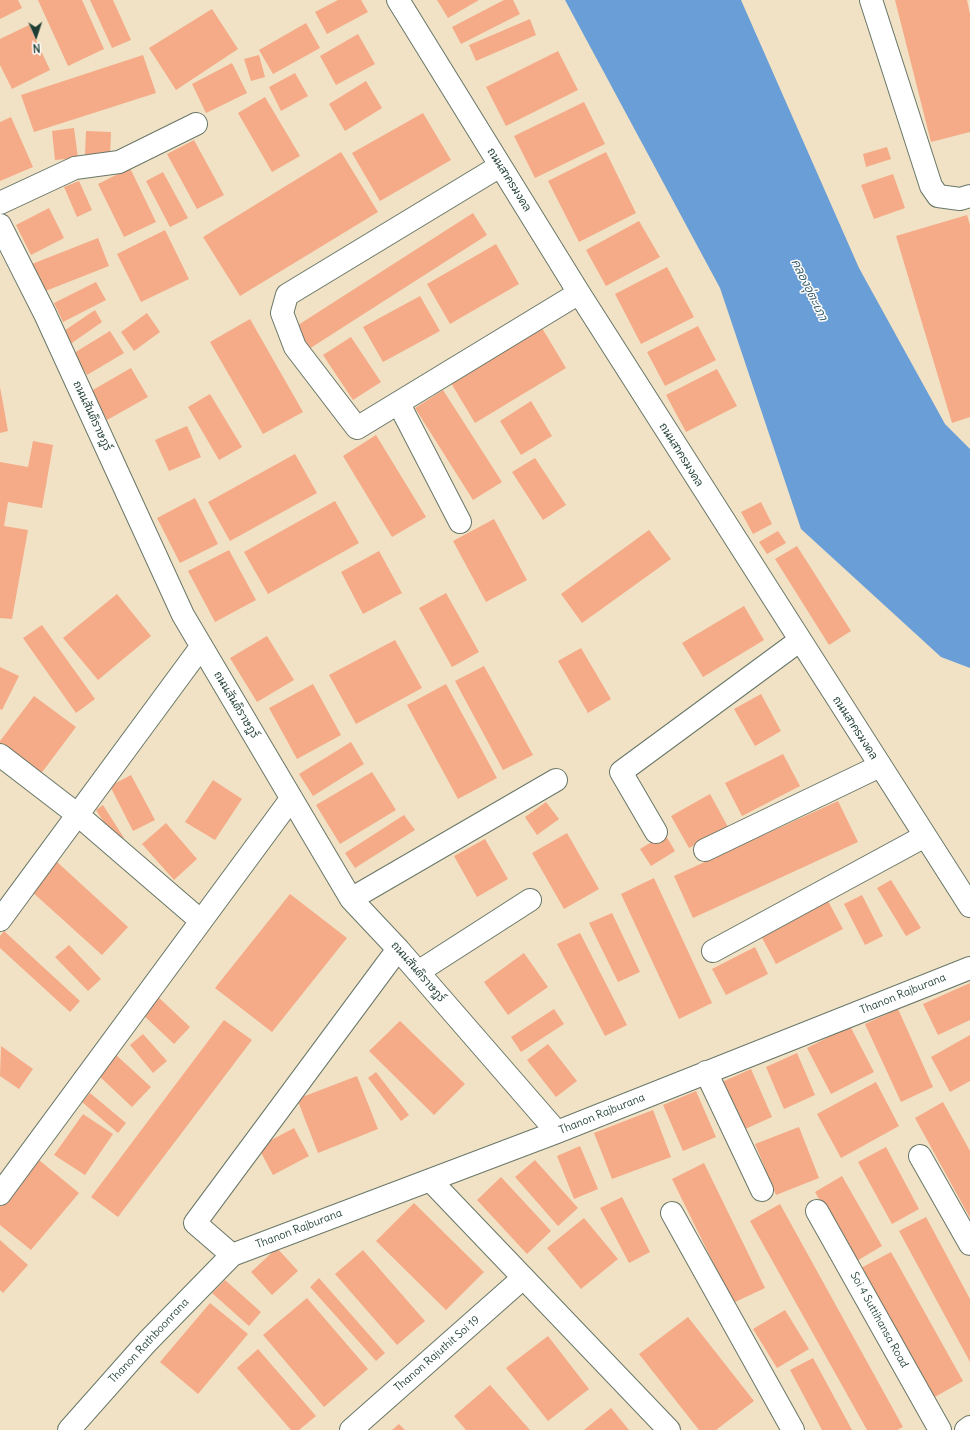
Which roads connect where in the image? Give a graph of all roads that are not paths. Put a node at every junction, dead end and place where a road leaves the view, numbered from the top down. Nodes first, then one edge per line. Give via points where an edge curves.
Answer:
1 (398, 0) edge
2 (871, 0) edge
3 (196, 124) dead end
4 (500, 166) junction
5 (970, 196) edge
6 (0, 203) edge
7 (0, 225) edge
8 (579, 292) junction
9 (399, 404) junction
10 (460, 522) dead end
11 (799, 641) junction
12 (201, 647) junction
13 (0, 755) edge
14 (880, 766) junction
15 (556, 780) dead end
16 (291, 799) junction
17 (78, 815) junction
18 (656, 832) dead end
19 (925, 836) junction
20 (705, 850) dead end
21 (351, 899) junction
22 (530, 900) dead end
23 (970, 906) edge
24 (0, 920) edge
25 (201, 921) junction
26 (398, 949) junction
27 (713, 951) dead end
28 (970, 968) edge
29 (418, 972) junction
30 (706, 1072) junction
31 (557, 1132) junction
32 (920, 1156) dead end
33 (430, 1180) junction
34 (762, 1190) dead end
35 (0, 1194) edge
36 (817, 1211) dead end
37 (672, 1213) dead end
38 (970, 1244) edge
39 (232, 1255) junction
40 (523, 1278) junction
41 (970, 1427) edge
42 (69, 1430) edge
43 (351, 1430) edge
44 (669, 1430) edge
45 (793, 1430) edge
46 (940, 1430) edge
47 (966, 1430) edge

1 - 4 street, ถนนสาครมงคล
2 - 5 street via 931,186 938,196 960,199
3 - 6 street via 119,162 75,168
4 - 8 street, ถนนสาครมงคล
4 - 9 street via 287,295 282,313 295,347 357,428
7 - 12 street, ถนนสันติราษฎร์ via 45,314 183,616
8 - 9 street
8 - 11 street, ถนนสาครมงคล
9 - 10 street
11 - 14 street, ถนนสาครมงคล
11 - 18 street via 621,772
12 - 16 street, ถนนสันติราษฎร์
12 - 17 street
13 - 17 street
14 - 19 street, ถนนสาครมงคล
14 - 20 street
15 - 21 street
16 - 21 street, ถนนสันติราษฎร์
16 - 25 street
17 - 24 street
17 - 25 street
19 - 23 street, ถนนสาครมงคล
19 - 27 street
21 - 26 street, ถนนสันติราษฎร์
22 - 29 street
25 - 35 street
26 - 29 street, ถนนสันติราษฎร์
26 - 39 street via 195,1223
28 - 30 street, Thanon Rajburana
29 - 31 street, ถนนสันติราษฎร์
30 - 31 street, Thanon Rajburana
30 - 34 street
31 - 33 street, Thanon Rajburana
32 - 38 street
33 - 39 street, Thanon Rajburana
33 - 40 street
36 - 46 street, Soi 4 Suttihansa Road
37 - 45 street
39 - 42 street, Thanon Rathboonrana via 147,1342
40 - 43 street, Thanon Rajuthit Soi 19
40 - 44 street
41 - 47 street

